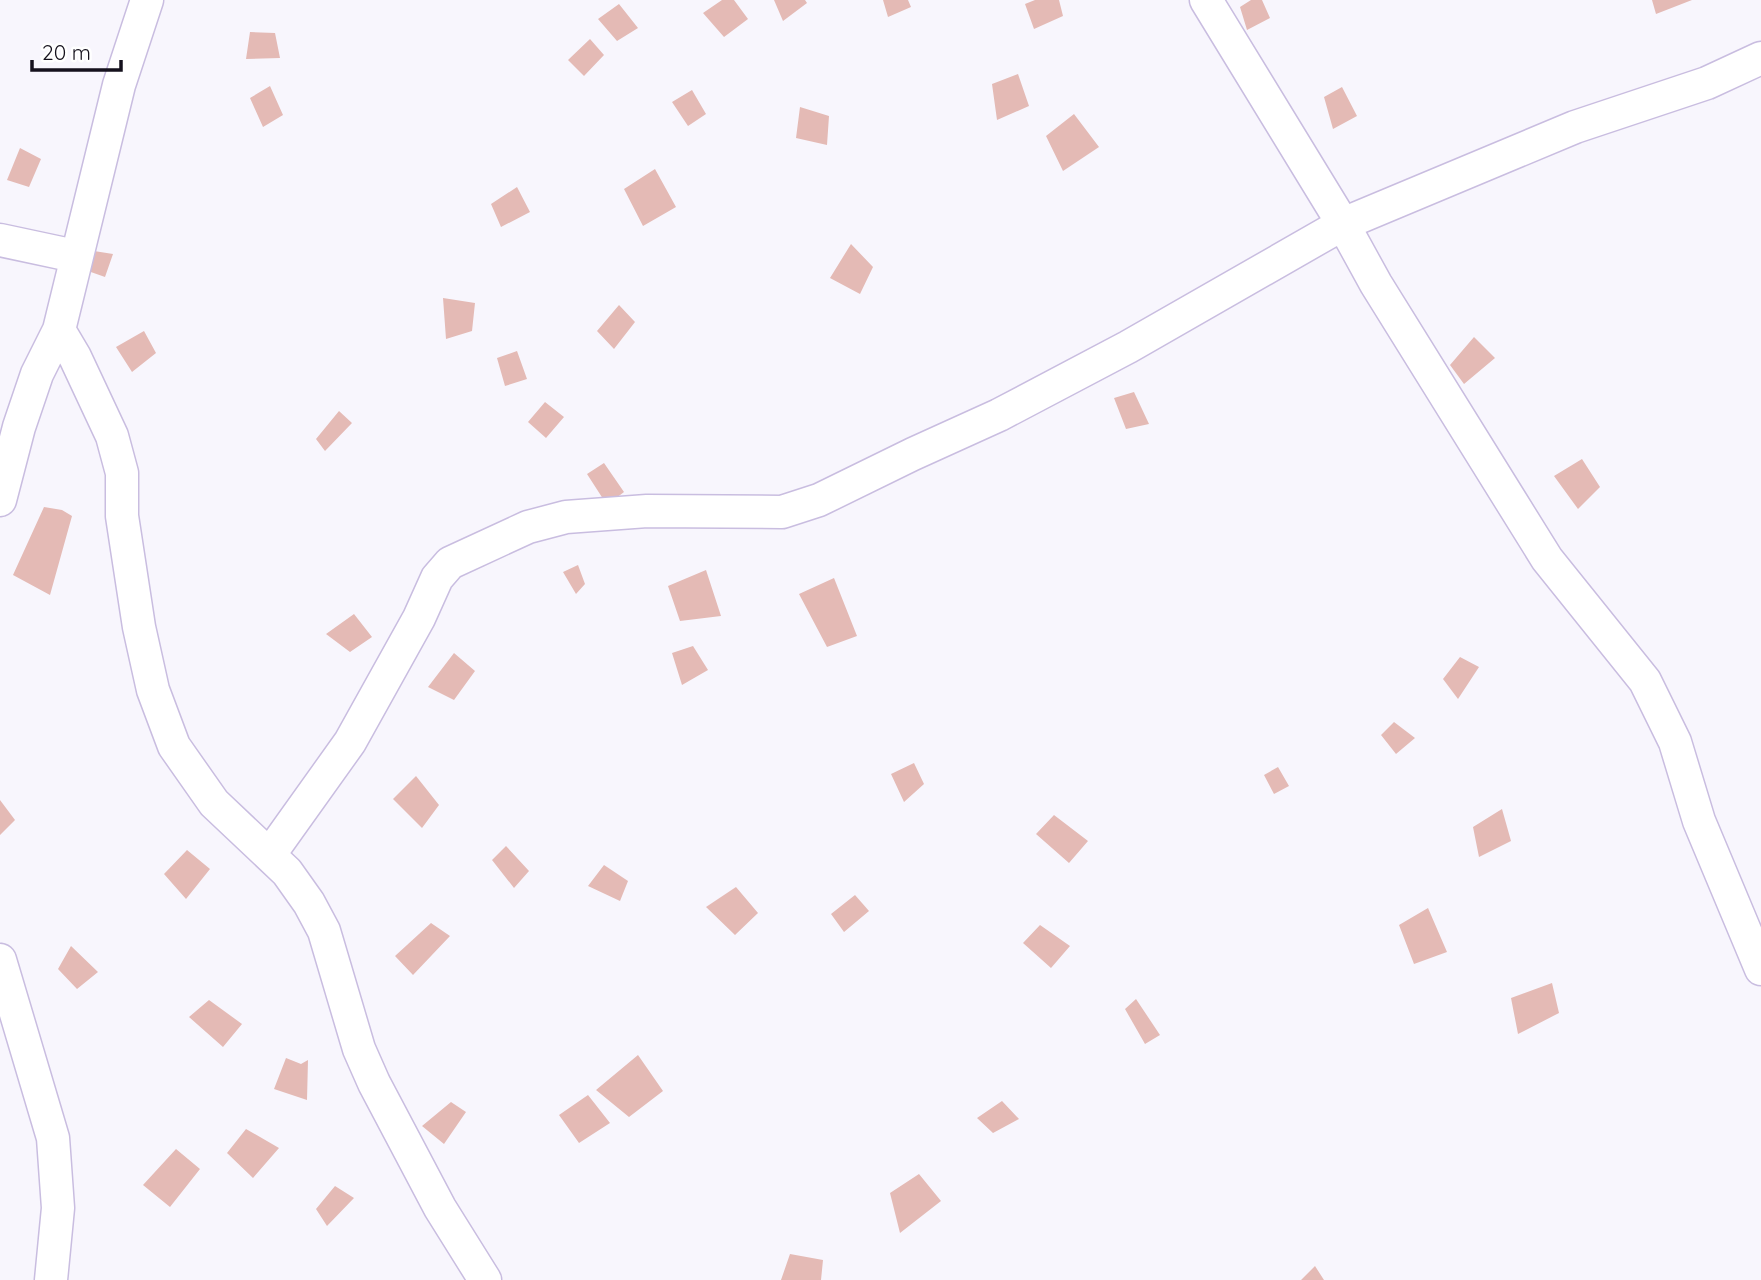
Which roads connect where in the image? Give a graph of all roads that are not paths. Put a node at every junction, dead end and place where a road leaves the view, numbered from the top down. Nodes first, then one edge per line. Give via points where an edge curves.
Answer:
1 (147, 0) edge
2 (1206, 0) edge
3 (1761, 58) edge
4 (1343, 224) junction
5 (0, 240) edge
6 (75, 256) junction
7 (59, 330) junction
8 (0, 500) edge
9 (270, 854) junction
10 (0, 960) edge
11 (1761, 969) edge
12 (51, 1280) edge
13 (485, 1280) edge

1 - 6 street via 119,85
2 - 4 street
3 - 4 street via 1707,82 1575,127
4 - 9 street via 999,415 819,500 782,512 647,511 566,517 528,527 450,563 350,742
4 - 11 street via 1547,559 1645,681 1675,742 1699,821
5 - 6 street
6 - 7 street
7 - 8 street via 37,374
7 - 9 street via 112,436 122,473 125,541 139,627 153,690 174,747 214,803
9 - 13 street via 309,903 324,931 359,1049 374,1083 440,1208
10 - 12 street via 53,1138 58,1208

